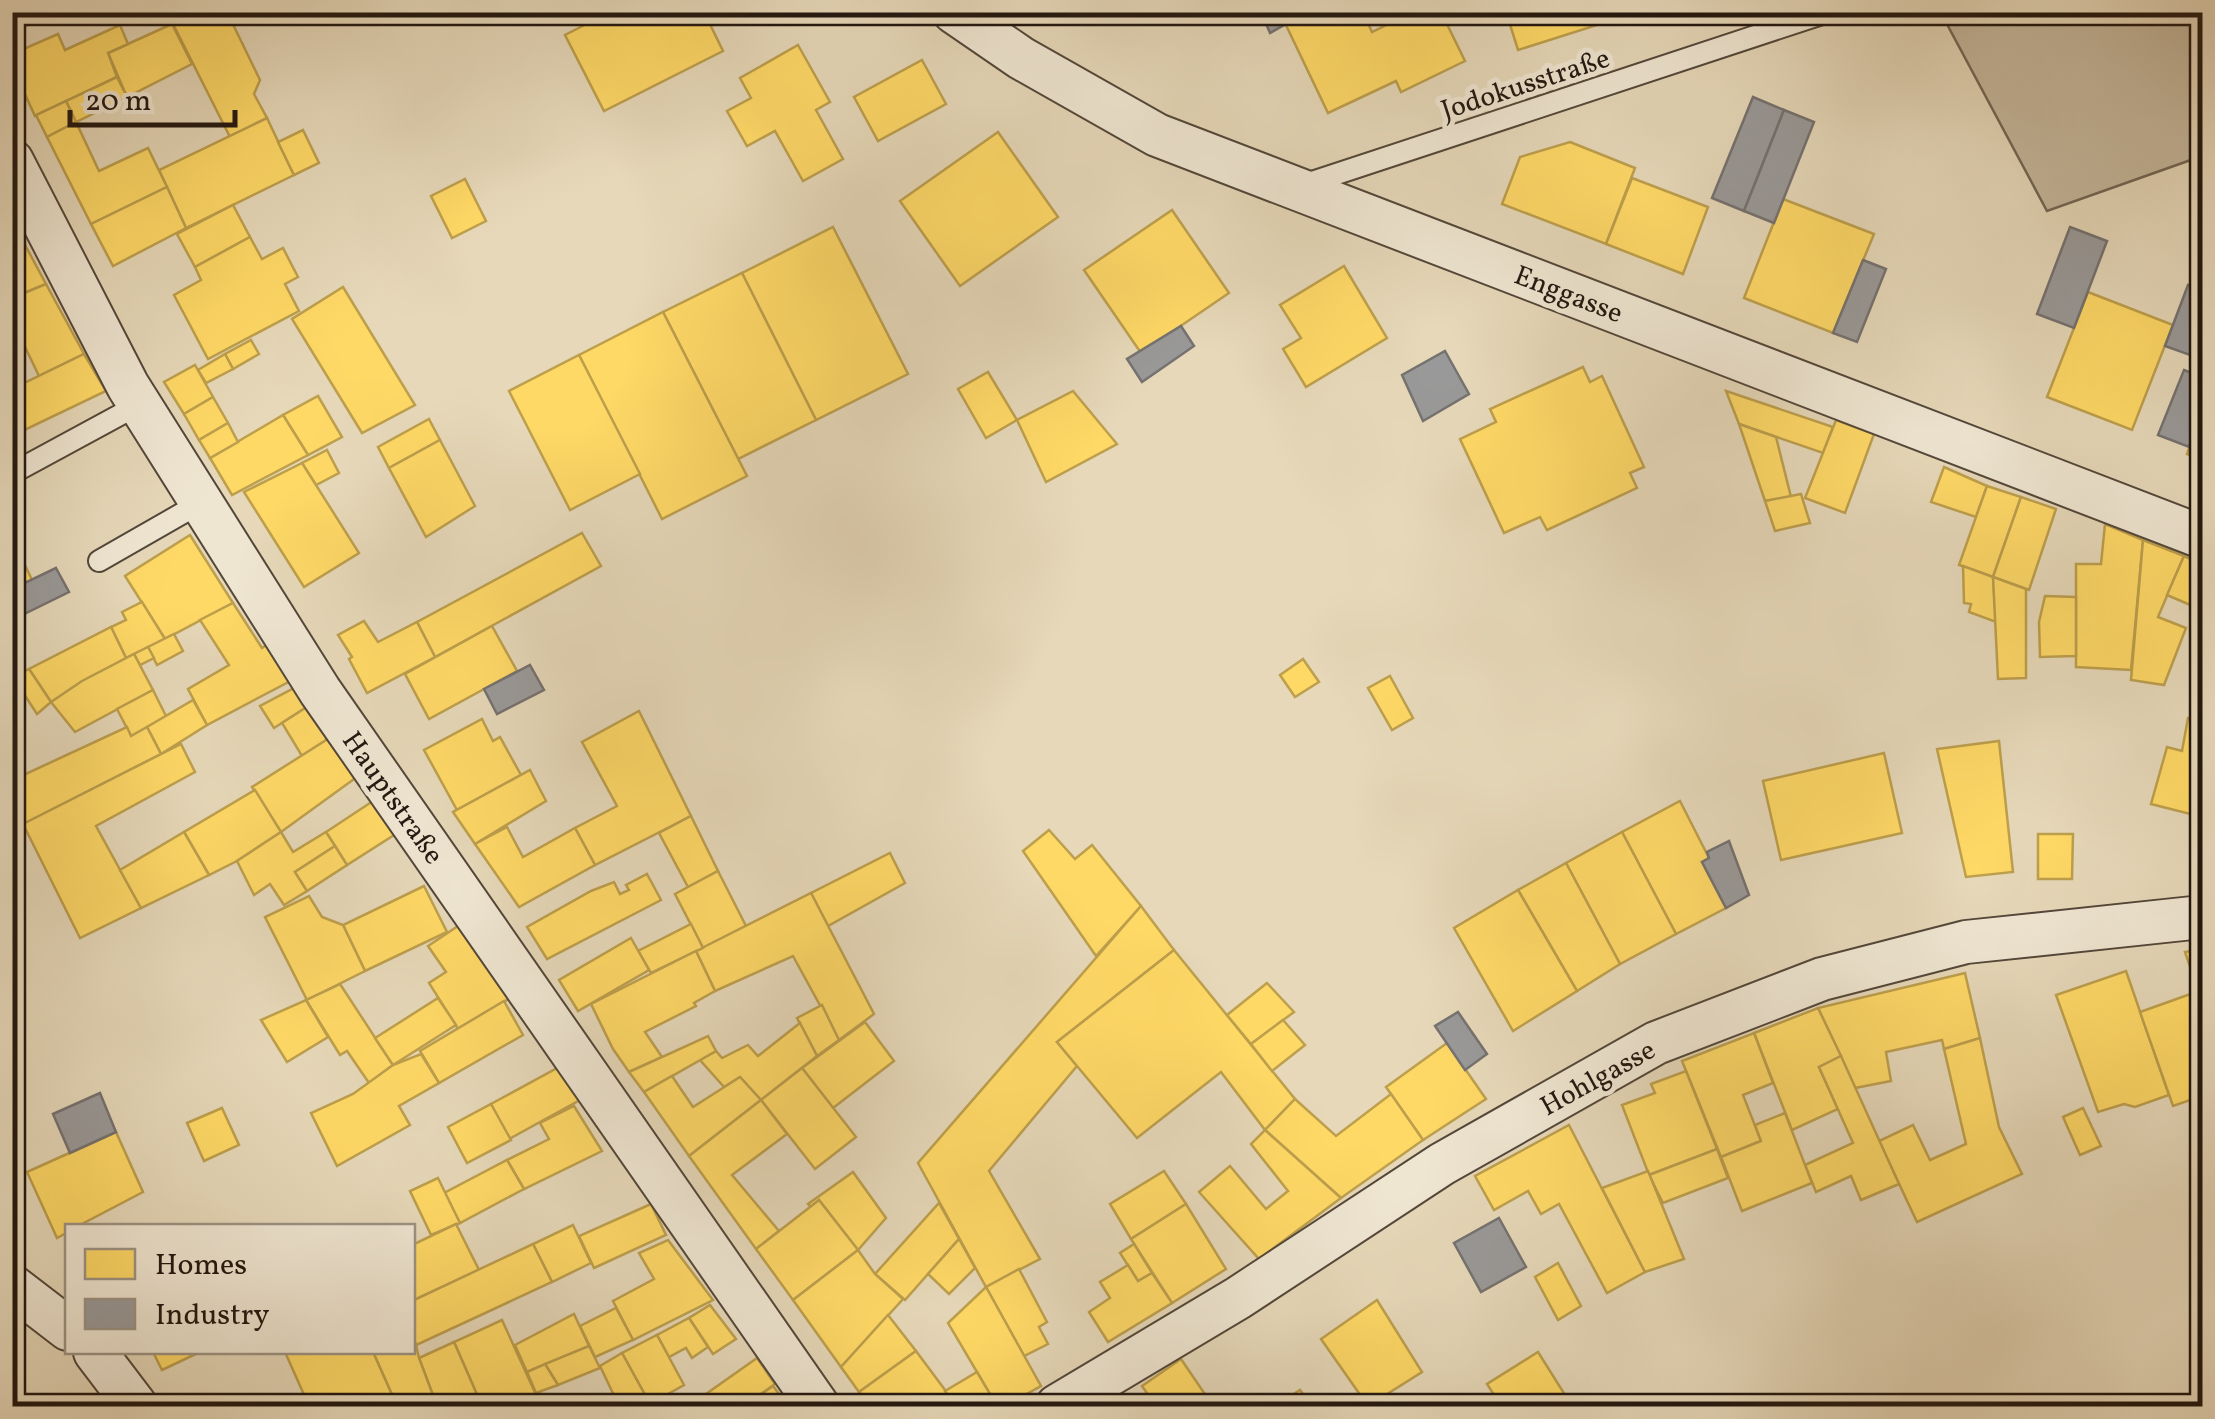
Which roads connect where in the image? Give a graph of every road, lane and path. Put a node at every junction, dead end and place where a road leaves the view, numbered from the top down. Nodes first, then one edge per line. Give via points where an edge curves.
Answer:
1 (954, 12) edge
2 (1828, 12) edge
3 (12, 161) edge
4 (1296, 188) junction
5 (140, 404) junction
6 (20, 470) dead end
7 (202, 502) junction
8 (2202, 536) edge
9 (99, 561) dead end
10 (2202, 916) edge
11 (12, 1286) edge
12 (65, 1327) edge
13 (97, 1354) edge
14 (136, 1406) edge
15 (818, 1406) edge
16 (1058, 1406) edge

1 - 4 street, Enggasse via 1157,134
2 - 4 lane, Jodokusstraße
3 - 5 street, Hauptstraße
4 - 8 street, Enggasse
5 - 6 lane
5 - 7 street, Hauptstraße
7 - 9 lane
7 - 15 street, Hauptstraße via 320,691
10 - 16 street, Hohlgasse via 1966,942 1822,979 1656,1043 1442,1164
11 - 12 street
13 - 14 street

